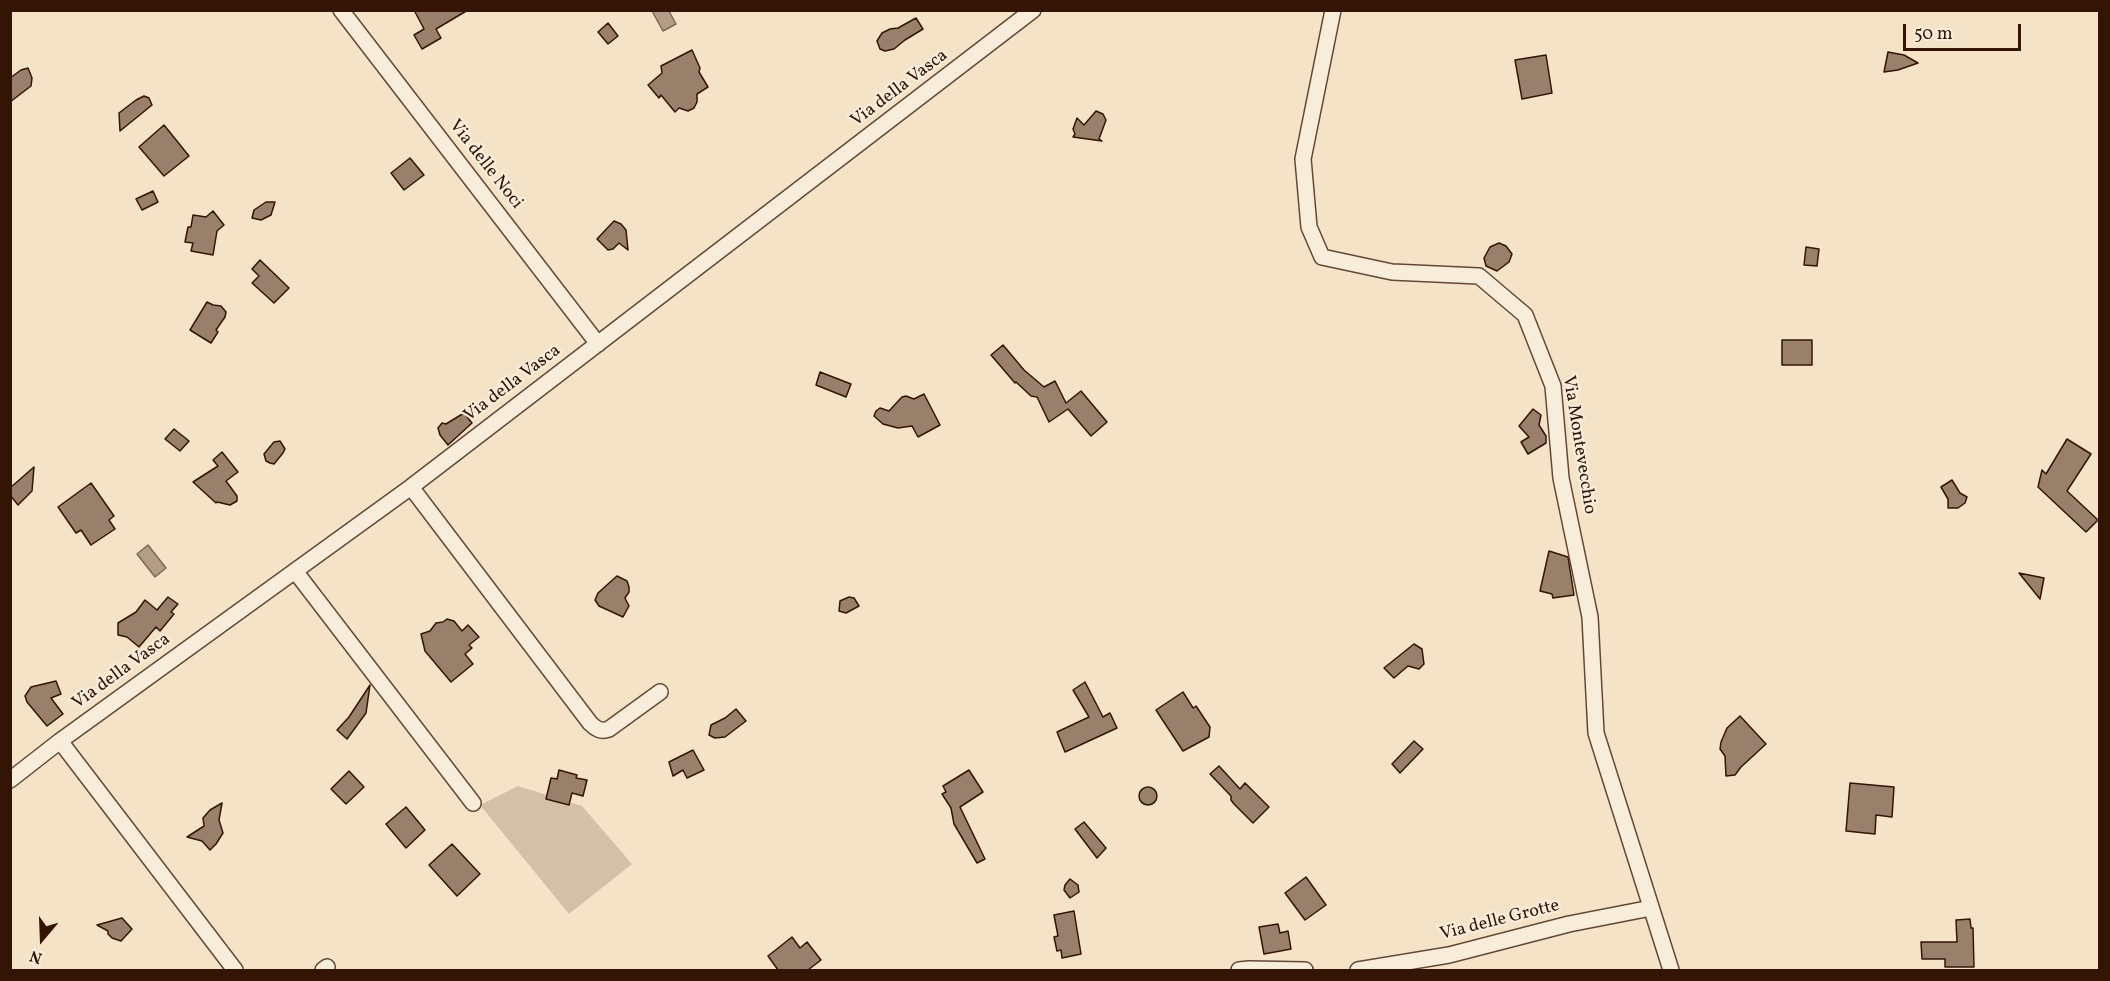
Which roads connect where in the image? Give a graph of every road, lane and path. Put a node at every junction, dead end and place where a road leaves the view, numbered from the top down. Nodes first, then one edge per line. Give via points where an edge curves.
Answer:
1 (341, 10) edge
2 (1033, 10) edge
3 (1333, 10) edge
4 (598, 344) junction
5 (411, 487) junction
6 (295, 571) junction
7 (660, 692) dead end
8 (60, 741) junction
9 (10, 780) edge
10 (472, 803) dead end
11 (1651, 908) junction
12 (235, 970) edge
13 (1239, 970) edge
14 (1305, 970) edge
15 (1358, 970) edge
16 (1671, 970) edge

1 - 4 street, Via delle Noci
2 - 4 street, Via della Vasca
3 - 11 street, Via Montevecchio via 1303,159 1309,227 1322,257 1392,272 1479,276 1525,315 1553,386 1561,478 1590,617 1596,733
4 - 5 street, Via della Vasca
5 - 6 street, Via della Vasca
5 - 7 street via 597,729 609,729
6 - 8 street, Via della Vasca
6 - 10 street
8 - 9 street, Via della Vasca
8 - 12 street
11 - 15 street, Via delle Grotte via 1449,955
11 - 16 street, Via Montevecchio
13 - 14 street

